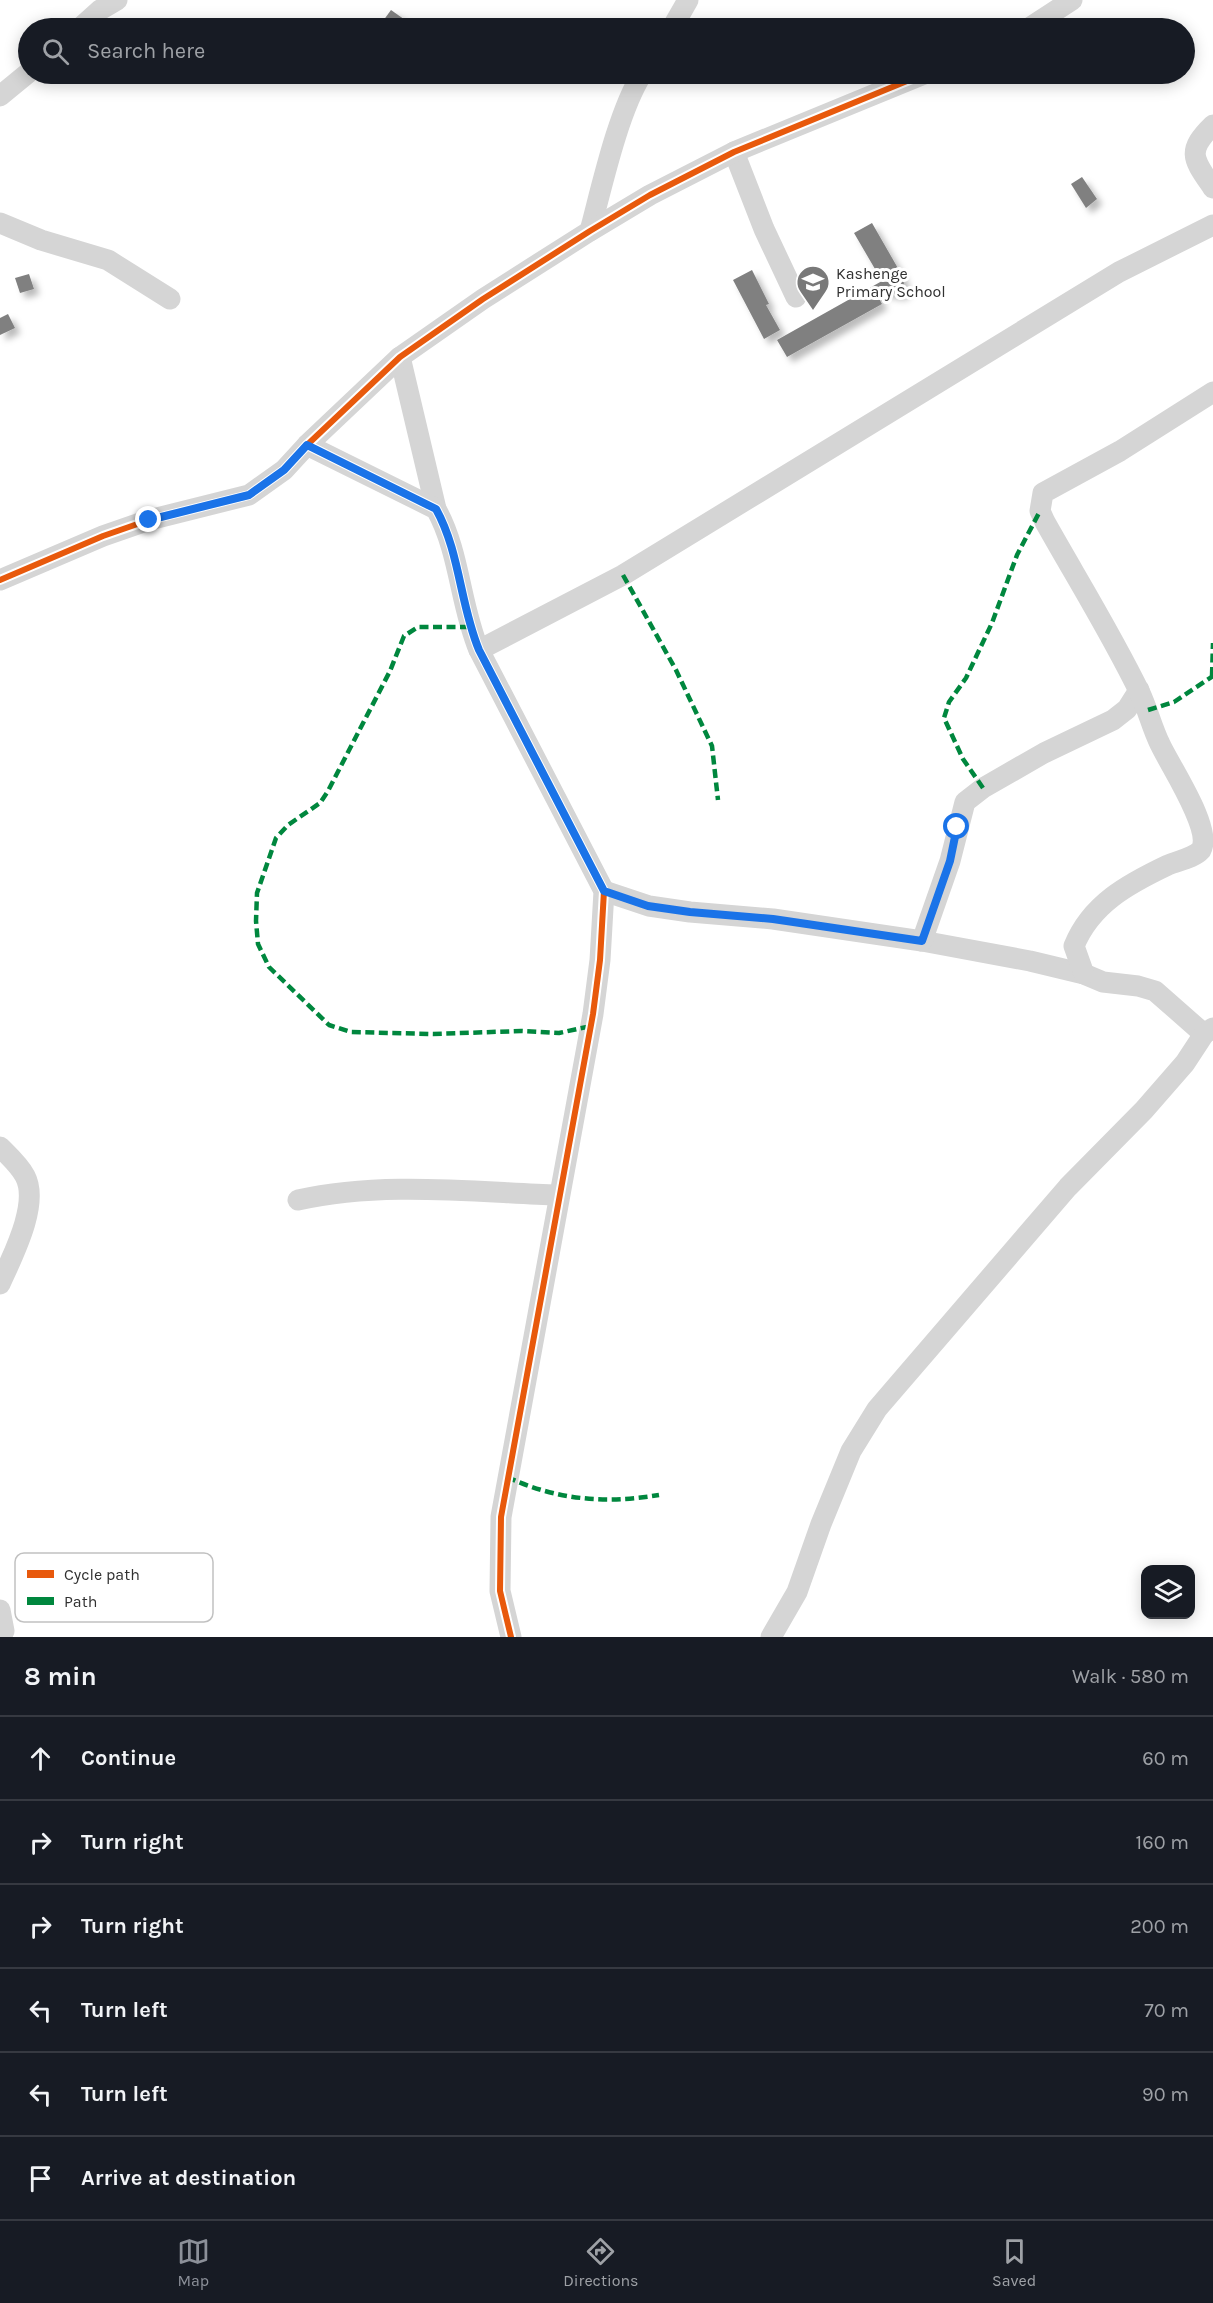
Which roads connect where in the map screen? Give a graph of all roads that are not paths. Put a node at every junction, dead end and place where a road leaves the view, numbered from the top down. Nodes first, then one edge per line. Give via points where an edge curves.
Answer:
1 (117, 0) edge
2 (688, 0) edge
3 (1072, 0) edge
4 (93, 18) edge
5 (678, 18) edge
6 (1044, 18) edge
7 (18, 81) edge
8 (636, 84) edge
9 (900, 84) edge
10 (0, 96) edge
11 (1213, 125) edge
12 (734, 152) junction
13 (1213, 188) edge
14 (0, 224) edge
15 (1213, 225) edge
16 (590, 231) junction
17 (796, 297) dead end
18 (170, 299) dead end
19 (400, 357) junction
20 (1213, 392) edge
21 (307, 445) junction
22 (436, 509) junction
23 (0, 580) edge
24 (479, 650) junction
25 (1139, 690) junction
26 (604, 891) junction
27 (922, 941) junction
28 (1084, 974) junction
29 (1209, 1031) edge
30 (0, 1148) edge
31 (558, 1195) junction
32 (298, 1200) dead end
33 (0, 1284) edge
34 (0, 1610) edge
35 (4, 1631) dead end
36 (511, 1637) edge
37 (771, 1637) edge

1 - 4 street
2 - 5 street
3 - 6 street
7 - 10 street
8 - 16 street
9 - 12 street
11 - 13 street via 1193,153
12 - 16 street
12 - 17 street
14 - 18 street via 108,260
15 - 24 street via 1101,282 623,575
16 - 19 street
19 - 21 street
19 - 22 street
20 - 25 street via 1044,493 1040,503 1046,522
21 - 22 street
21 - 23 street via 284,470 249,495 149,520
22 - 24 street
24 - 26 street
25 - 27 street via 1127,710 1113,720 1044,753 965,802
25 - 28 street via 1160,745 1194,804 1206,842 1200,852 1134,882 1098,907 1074,946
26 - 27 street via 648,906
26 - 31 street via 593,1014
27 - 28 street
28 - 29 street via 1103,982 1155,992
29 - 37 street via 1185,1063 1068,1187 878,1409 851,1451 797,1592
30 - 33 street via 26,1178 29,1191 22,1231
31 - 32 street via 392,1190
31 - 36 street via 540,1316 501,1517 500,1591
34 - 35 street

